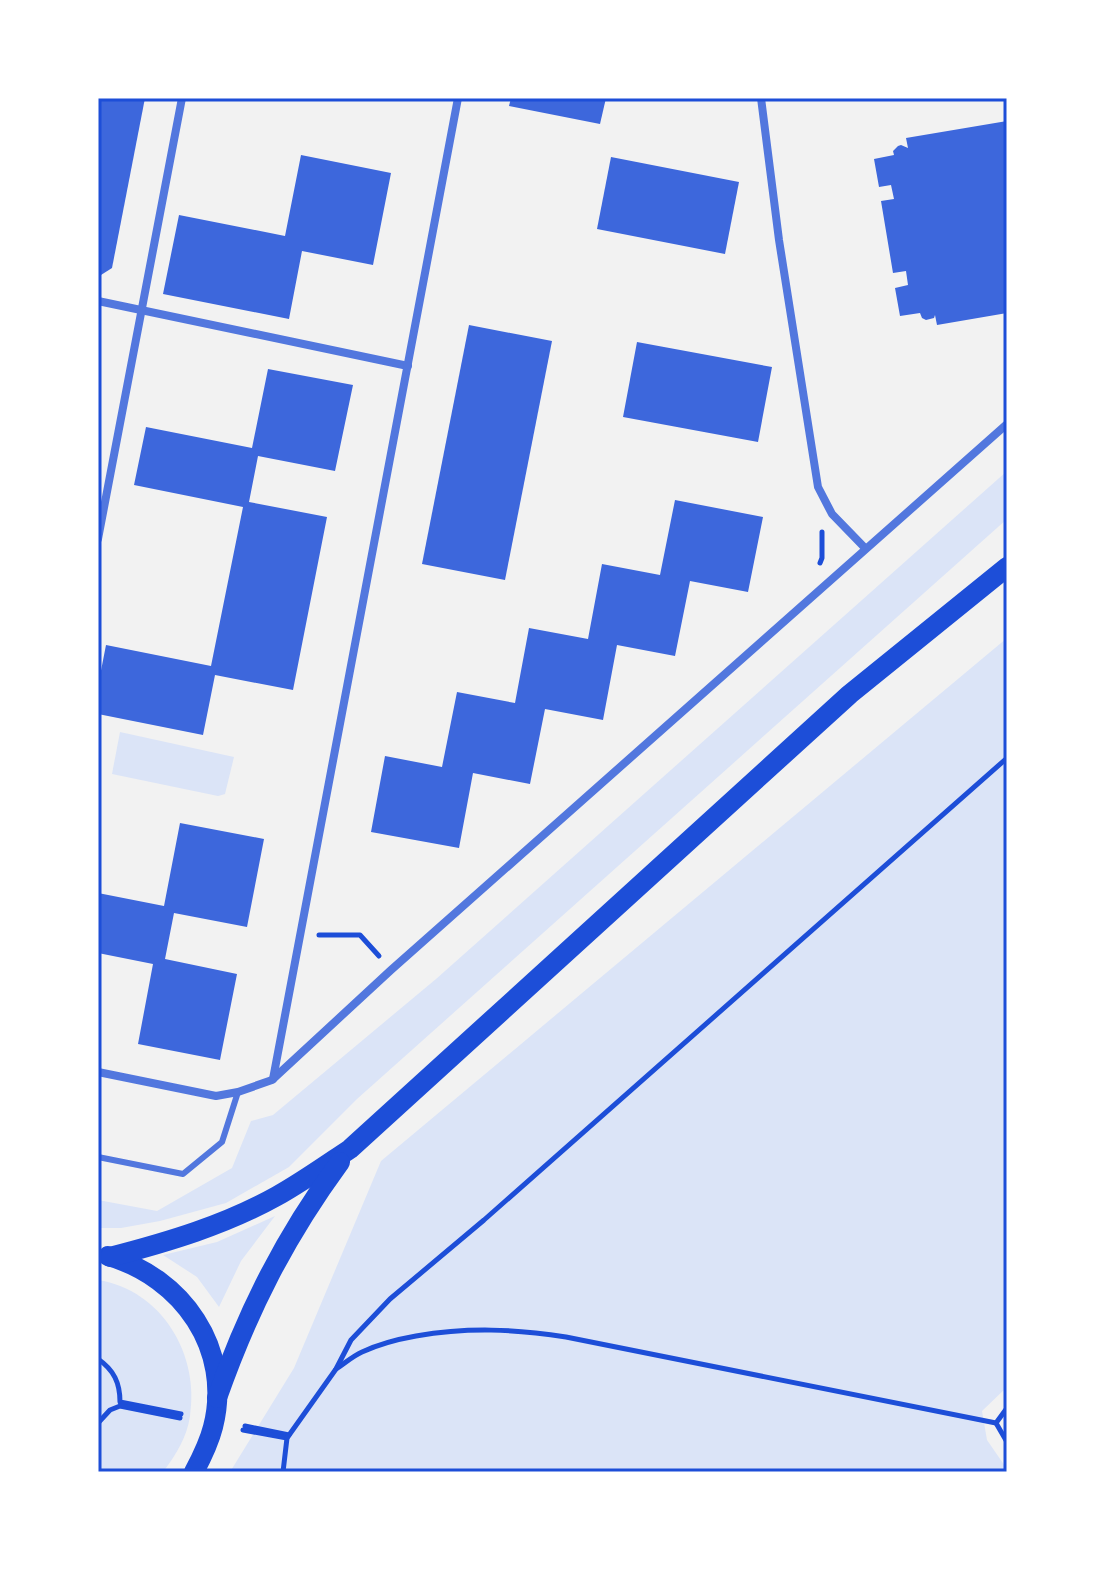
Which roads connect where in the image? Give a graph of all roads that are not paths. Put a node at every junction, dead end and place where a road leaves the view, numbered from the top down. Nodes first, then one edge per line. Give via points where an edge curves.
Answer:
1 (182, 98) edge
2 (458, 98) edge
3 (761, 98) edge
4 (98, 301) edge
5 (141, 309) junction
6 (408, 366) junction
7 (1007, 424) edge
8 (98, 539) edge
9 (865, 548) junction
10 (1007, 567) edge
11 (98, 1072) edge
12 (272, 1080) junction
13 (238, 1092) junction
14 (350, 1149) junction
15 (98, 1157) edge
16 (104, 1256) edge
17 (217, 1398) junction
18 (194, 1472) edge

1 - 5 street
2 - 6 street
3 - 9 street via 818,487 832,514
4 - 5 street
5 - 6 street
5 - 8 street
6 - 12 street
7 - 9 street
9 - 12 street
10 - 14 main road via 850,694
11 - 13 street via 216,1096
12 - 13 street
13 - 15 lane via 222,1142 183,1174
14 - 16 main road via 236,1216 181,1237
14 - 17 main road via 272,1268
16 - 17 main road via 154,1276 188,1308 210,1351
17 - 18 main road via 207,1449

